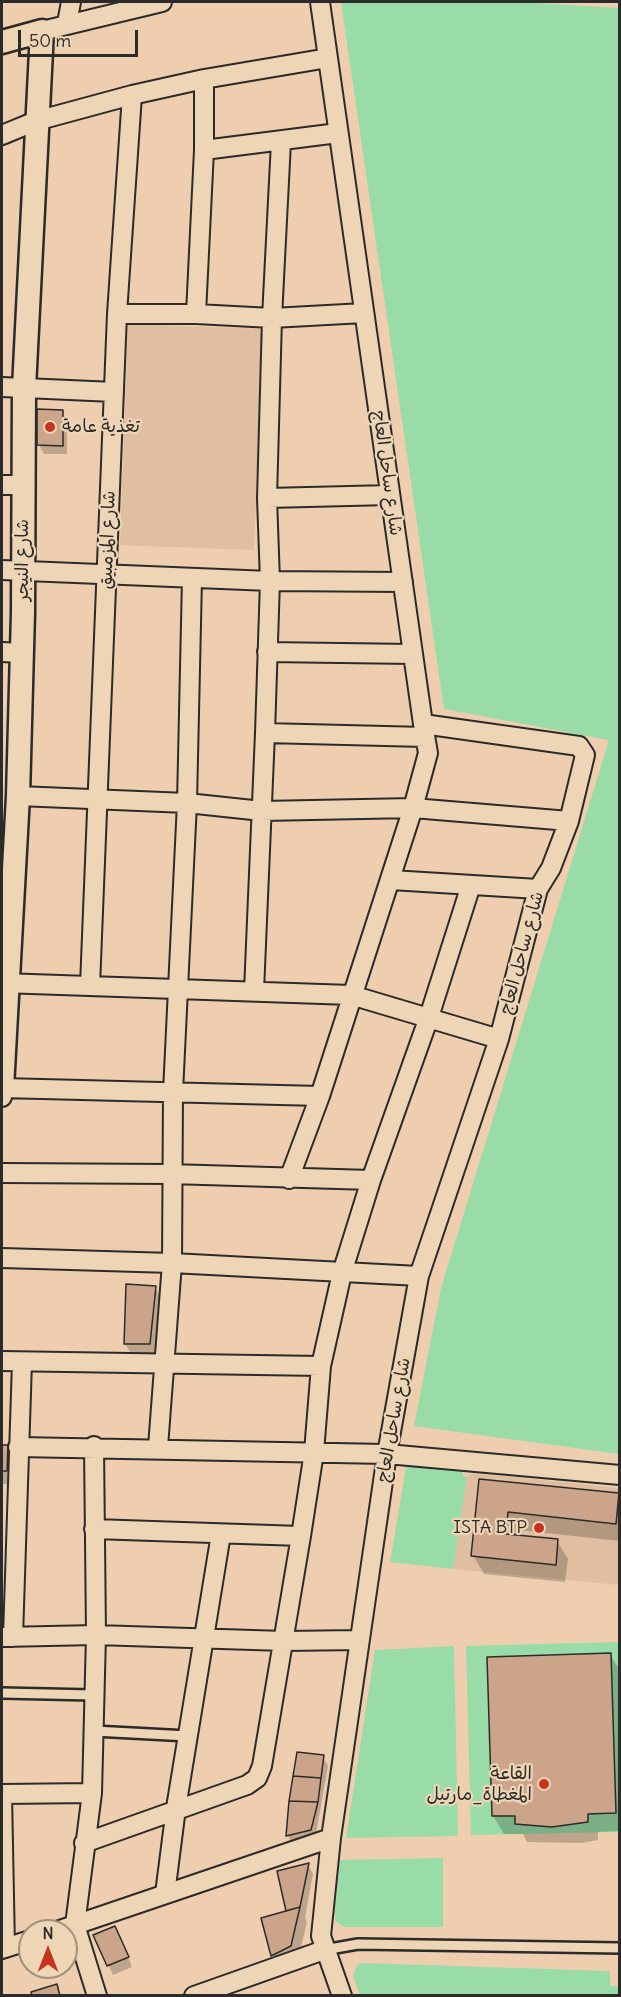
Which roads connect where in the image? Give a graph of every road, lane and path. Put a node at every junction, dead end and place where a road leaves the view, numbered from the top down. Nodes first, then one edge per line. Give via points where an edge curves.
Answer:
1 (71, 2) edge
2 (162, 2) edge
3 (320, 2) edge
4 (67, 23) junction
5 (42, 31) junction
6 (2, 42) edge
7 (328, 58) junction
8 (204, 78) junction
9 (132, 95) junction
10 (36, 121) junction
11 (338, 133) junction
12 (2, 135) edge
13 (281, 142) junction
14 (204, 150) junction
15 (117, 314) junction
16 (196, 314) junction
17 (364, 314) junction
18 (272, 318) junction
19 (2, 387) edge
20 (24, 388) junction
21 (114, 392) junction
22 (12, 485) edge
23 (390, 495) junction
24 (267, 498) junction
25 (12, 570) edge
26 (107, 574) junction
27 (192, 578) junction
28 (270, 581) junction
29 (403, 582) junction
30 (11, 652) edge
31 (267, 652) junction
32 (413, 654) junction
33 (424, 730) junction
34 (265, 733) junction
35 (18, 796) junction
36 (98, 799) junction
37 (187, 803) junction
38 (413, 808) junction
39 (262, 812) junction
40 (569, 821) junction
41 (391, 880) junction
42 (471, 885) junction
43 (538, 889) junction
44 (7, 892) edge
45 (4, 983) edge
46 (90, 986) junction
47 (176, 987) junction
48 (254, 991) junction
49 (351, 995) junction
50 (429, 1017) junction
51 (499, 1039) junction
52 (2, 1088) edge
53 (172, 1092) junction
54 (320, 1096) junction
55 (2, 1097) edge
56 (2, 1173) edge
57 (170, 1174) junction
58 (289, 1179) junction
59 (371, 1180) junction
60 (2, 1258) edge
61 (172, 1263) junction
62 (342, 1272) junction
63 (419, 1276) junction
64 (2, 1361) edge
65 (22, 1362) junction
66 (164, 1364) junction
67 (321, 1366) junction
68 (94, 1446) junction
69 (18, 1447) junction
70 (158, 1448) junction
71 (314, 1452) junction
72 (387, 1454) junction
73 (620, 1475) edge
74 (94, 1529) junction
75 (221, 1534) junction
76 (301, 1536) junction
77 (96, 1635) junction
78 (7, 1637) edge
79 (204, 1638) junction
80 (359, 1640) junction
81 (284, 1641) junction
82 (2, 1694) edge
83 (93, 1695) junction
84 (94, 1731) junction
85 (188, 1736) junction
86 (92, 1792) junction
87 (2, 1794) edge
88 (176, 1808) junction
89 (331, 1838) junction
90 (84, 1843) junction
91 (165, 1894) junction
92 (76, 1919) edge
93 (78, 1924) edge
94 (78, 1935) edge
95 (18, 1944) edge
96 (620, 1948) edge
97 (3, 1949) edge
98 (324, 1950) junction
99 (97, 1995) edge
100 (194, 1995) edge
101 (342, 1995) edge

1 - 4 street
2 - 4 street
3 - 7 street, شارع ساحل العاج
4 - 5 street
5 - 6 street
5 - 10 street, شارع النيجر
7 - 8 street
7 - 11 street, شارع ساحل العاج
8 - 9 street
8 - 14 street
9 - 10 street
9 - 15 street, شارع المزمبيق
10 - 12 street
10 - 20 street, شارع النيجر
11 - 13 street
11 - 17 street, شارع ساحل العاج
13 - 14 street
13 - 18 street
14 - 16 street
15 - 16 street
15 - 21 street, شارع المزمبيق
16 - 18 street
17 - 18 street
17 - 23 street, شارع ساحل العاج
18 - 24 street
19 - 20 street
20 - 21 street
20 - 22 street, شارع النيجر
21 - 26 street, شارع المزمبيق
22 - 25 street, شارع النيجر
23 - 24 street
23 - 29 street, شارع ساحل العاج
24 - 28 street
25 - 26 street
25 - 30 street, شارع النيجر
26 - 27 street
26 - 36 street, شارع المزمبيق
27 - 28 street
27 - 37 street
28 - 29 street
28 - 31 street
29 - 32 street, شارع ساحل العاج
30 - 35 street, شارع النيجر
31 - 32 street
31 - 34 street
32 - 33 street, شارع ساحل العاج
33 - 34 street
33 - 38 street via 428,753
33 - 40 street, شارع ساحل العاج via 579,746 585,755
34 - 39 street
35 - 36 street
35 - 44 street, شارع النيجر
36 - 37 street
36 - 46 street, شارع المزمبيق
37 - 39 street
37 - 47 street
38 - 39 street
38 - 40 street
38 - 41 street
39 - 48 street
40 - 43 street, شارع ساحل العاج via 551,868
41 - 42 street
41 - 49 street
42 - 43 street
42 - 50 street
43 - 51 street, شارع ساحل العاج
44 - 45 street, شارع النيجر
45 - 46 street
45 - 52 street, شارع النيجر
46 - 47 street
47 - 48 street
47 - 53 street
48 - 49 street
49 - 50 street
49 - 54 street
50 - 51 street
50 - 59 street
51 - 63 street, شارع ساحل العاج
52 - 53 street
52 - 55 street
53 - 54 street
53 - 57 street
54 - 58 street
56 - 57 street
57 - 58 street
57 - 61 street
58 - 59 street
59 - 62 street
60 - 61 street
61 - 62 street
61 - 66 street
62 - 63 street
62 - 67 street
63 - 72 street, شارع ساحل العاج
64 - 65 street
65 - 66 street
65 - 69 street
66 - 67 street
66 - 70 street
67 - 71 street
68 - 69 street
68 - 70 street
68 - 74 street
69 - 78 street
70 - 71 street
71 - 72 street
71 - 76 street
72 - 73 street
72 - 80 street, شارع ساحل العاج
74 - 75 street
74 - 77 street
75 - 76 street
75 - 79 street
76 - 81 street
77 - 78 street
77 - 79 street
77 - 83 street
79 - 81 street
79 - 85 street
80 - 81 street
80 - 89 street, شارع ساحل العاج
81 - 88 street via 257,1778 247,1785
82 - 83 lane
83 - 84 street
84 - 85 lane
84 - 86 street
85 - 88 street
86 - 87 street
86 - 90 street
87 - 97 street
88 - 90 street
88 - 91 street
89 - 91 street
89 - 98 street, شارع ساحل العاج via 321,1936
90 - 92 street
91 - 93 street
94 - 99 street
95 - 97 street
96 - 98 lane via 358,1944
98 - 100 street
98 - 101 street, شارع ساحل العاج

